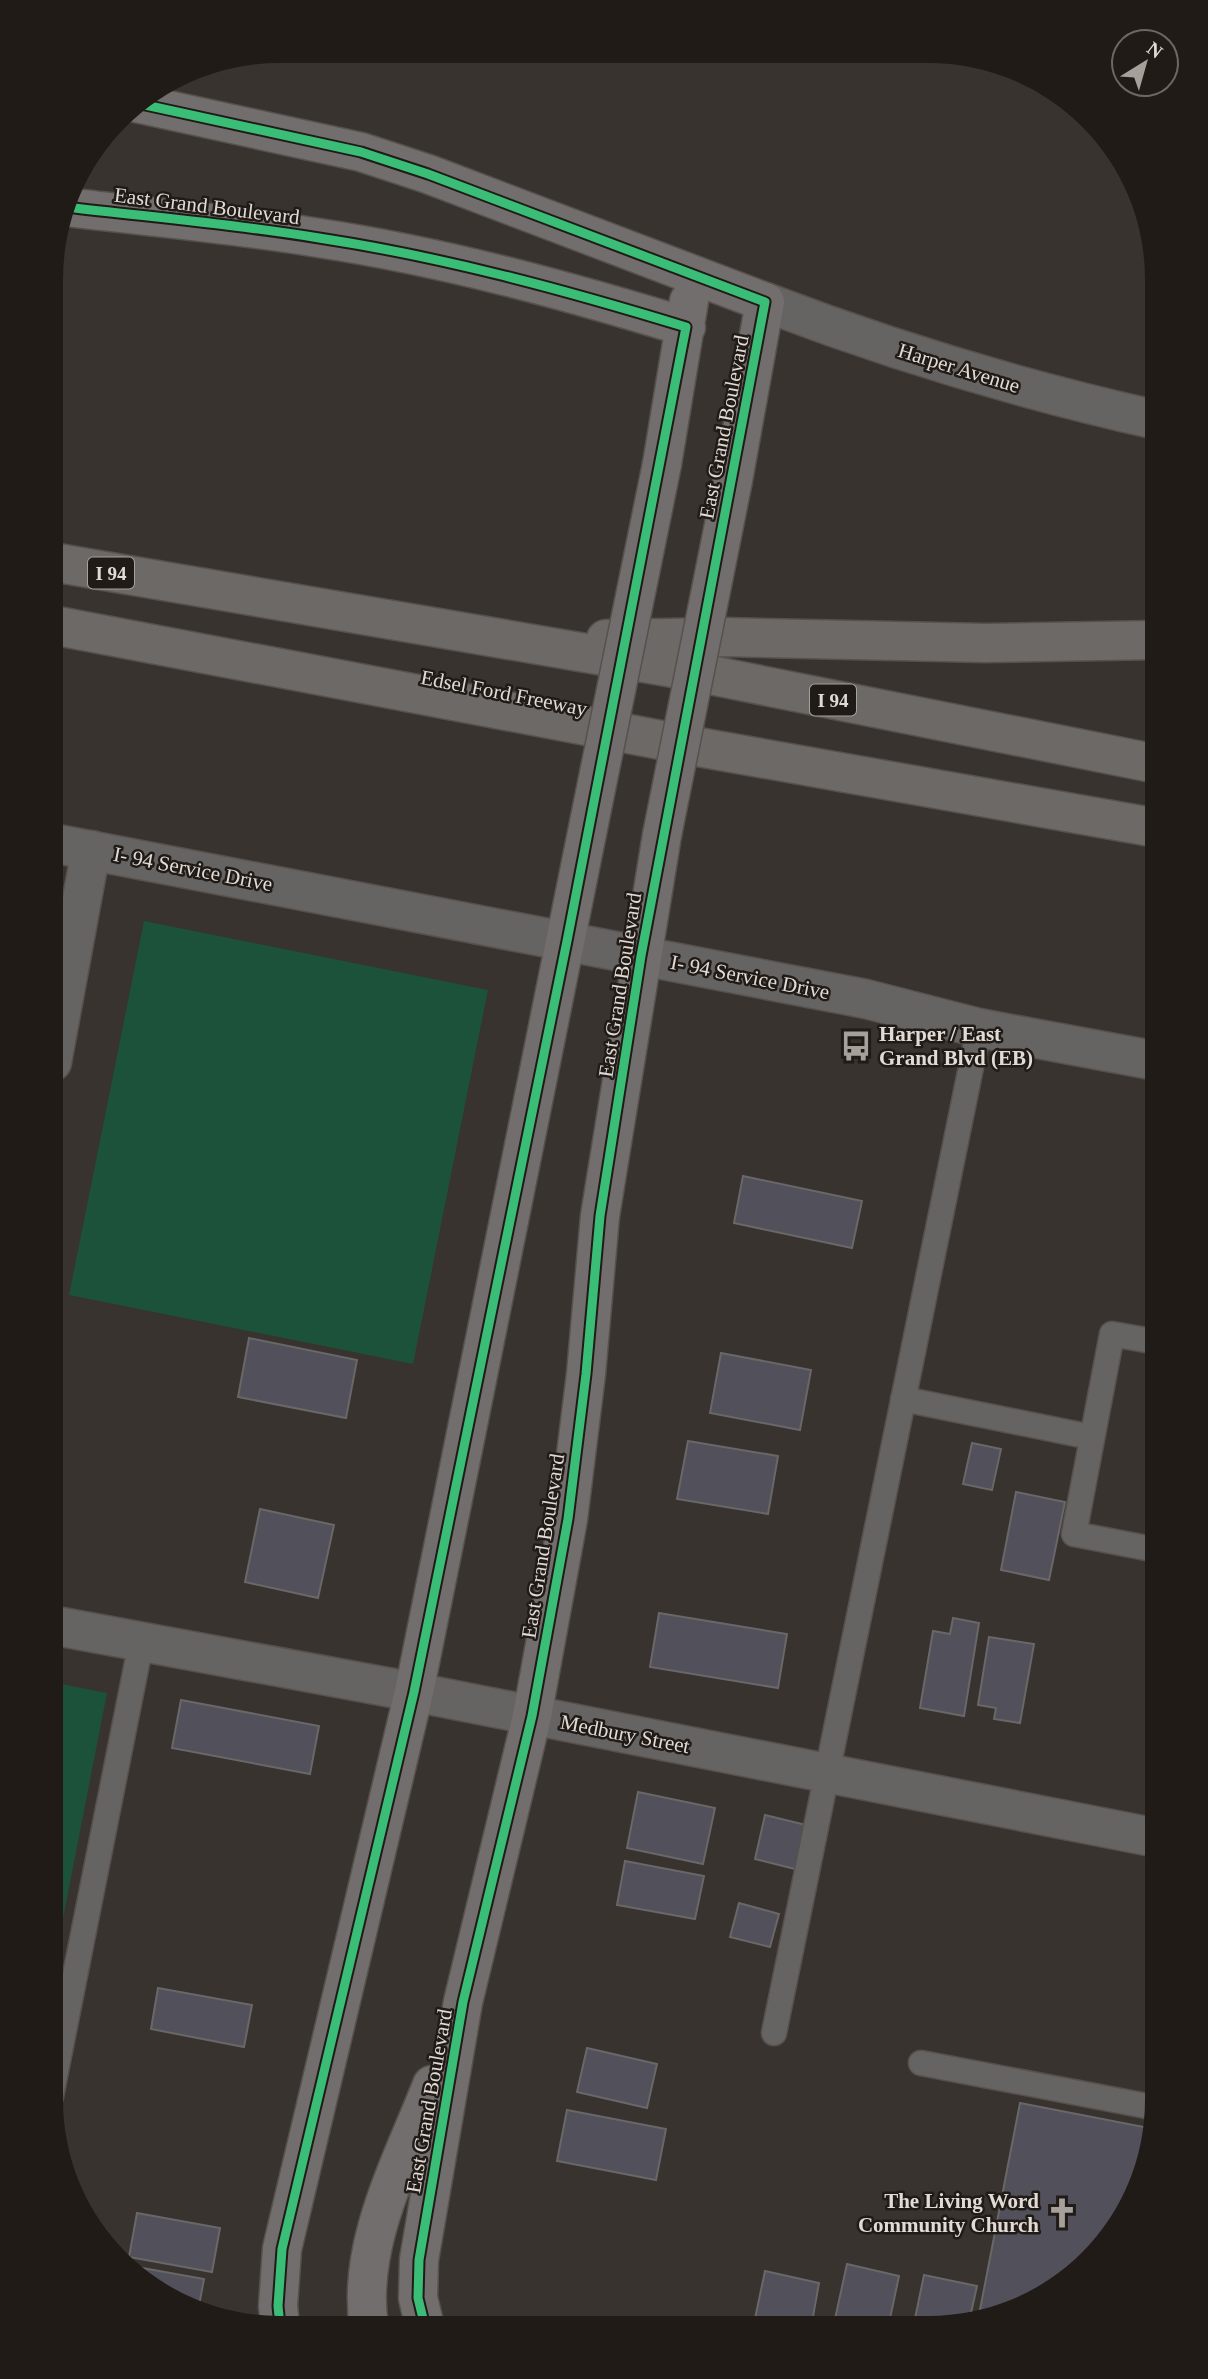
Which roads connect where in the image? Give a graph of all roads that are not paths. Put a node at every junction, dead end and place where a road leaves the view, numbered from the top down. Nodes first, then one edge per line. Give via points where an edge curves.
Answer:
1 (150, 106) edge
2 (75, 208) edge
3 (693, 274) junction
4 (765, 302) junction
5 (686, 327) junction
6 (1145, 416) edge
7 (63, 564) edge
8 (63, 627) edge
9 (1145, 640) edge
10 (508, 641) junction
11 (1145, 762) edge
12 (1145, 826) edge
13 (63, 845) edge
14 (91, 849) junction
15 (567, 941) junction
16 (641, 956) junction
17 (63, 1002) edge
18 (979, 1028) junction
19 (1145, 1059) edge
20 (1145, 1340) edge
21 (903, 1399) junction
22 (1091, 1437) junction
23 (1145, 1548) edge
24 (63, 1627) edge
25 (141, 1643) junction
26 (414, 1692) junction
27 (532, 1716) junction
28 (828, 1775) junction
29 (1145, 1836) edge
30 (463, 2002) junction
31 (774, 2033) dead end
32 (63, 2036) edge
33 (921, 2063) dead end
34 (1145, 2106) edge
35 (279, 2316) edge
36 (368, 2316) edge
37 (422, 2316) edge

1 - 3 main road via 361,152
2 - 5 main road, East Grand Boulevard via 396,251 572,292
3 - 4 main road
3 - 5 main road
4 - 6 street, Harper Avenue via 965,371
4 - 16 main road, East Grand Boulevard, bridge
5 - 15 main road, bridge
7 - 10 highway, I 94
8 - 12 highway, Edsel Ford Freeway via 674,743
9 - 10 highway via 985,643 723,637
10 - 11 highway, I 94 via 685,670
13 - 14 street, I- 94 Service Drive
14 - 15 street, I- 94 Service Drive
14 - 17 street
15 - 16 street, I- 94 Service Drive
15 - 26 main road
16 - 18 street, I- 94 Service Drive via 866,999
16 - 27 main road, East Grand Boulevard via 600,1216 569,1506
18 - 19 street, I- 94 Service Drive
18 - 21 lane
20 - 22 lane via 1112,1334
21 - 22 lane
21 - 28 lane
22 - 23 lane via 1074,1534
24 - 25 street, Medbury Street
25 - 26 street, Medbury Street
25 - 32 lane
26 - 27 street, Medbury Street
26 - 35 main road via 282,2249
27 - 28 street, Medbury Street
27 - 30 main road, East Grand Boulevard
28 - 29 street, Medbury Street
28 - 31 lane
30 - 36 main road via 372,2244
30 - 37 main road, East Grand Boulevard via 419,2260
33 - 34 lane

